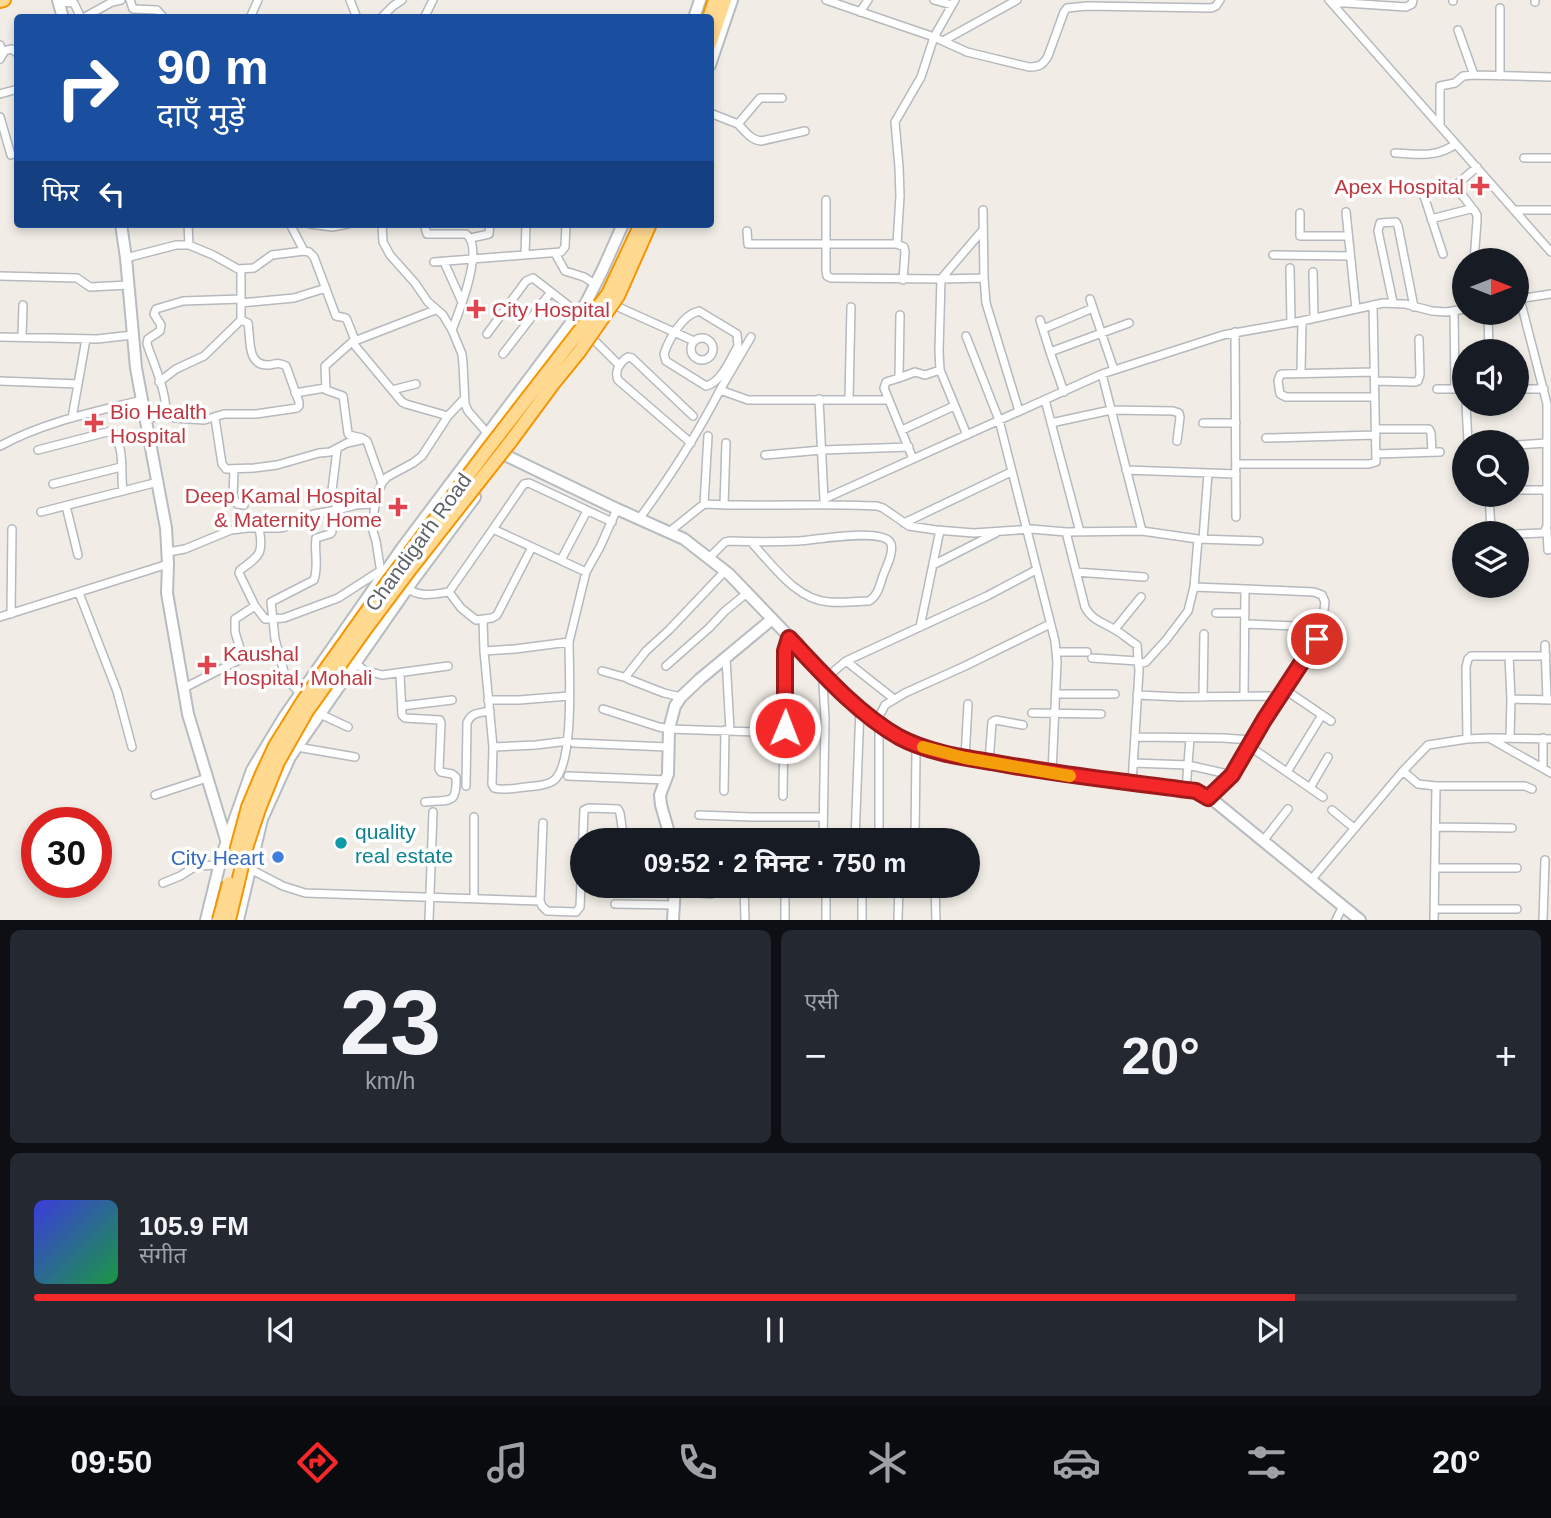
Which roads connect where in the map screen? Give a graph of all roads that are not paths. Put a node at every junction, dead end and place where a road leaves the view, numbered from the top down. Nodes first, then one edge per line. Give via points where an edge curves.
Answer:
1 (121, 0) edge
2 (130, 0) edge
3 (402, 0) edge
4 (725, 0) edge
5 (732, 0) edge
6 (827, 0) edge
7 (868, 0) edge
8 (934, 0) edge
9 (1017, 0) edge
10 (1220, 0) edge
11 (1413, 0) edge
12 (59, 1) edge
13 (1330, 1) edge
14 (1353, 2) edge
15 (954, 3) edge
16 (1087, 3) edge
17 (1500, 8) dead end
18 (860, 12) junction
19 (80, 14) edge
20 (90, 14) edge
21 (160, 14) edge
22 (384, 14) edge
23 (1458, 30) dead end
24 (714, 32) edge
25 (934, 37) junction
26 (943, 41) junction
27 (714, 52) edge
28 (1474, 75) junction
29 (1500, 76) junction
30 (1551, 77) edge
31 (782, 98) dead end
32 (714, 115) edge
33 (0, 117) edge
34 (738, 124) junction
35 (1440, 125) junction
36 (805, 131) dead end
37 (1456, 144) junction
38 (1395, 153) dead end
39 (11, 155) dead end
40 (1524, 158) dead end
41 (1551, 158) edge
42 (1477, 167) junction
43 (1454, 186) junction
44 (826, 200) dead end
45 (1474, 209) junction
46 (1514, 210) junction
47 (1551, 210) edge
48 (983, 211) dead end
49 (1346, 212) dead end
50 (1300, 213) dead end
51 (1431, 219) junction
52 (122, 228) edge
53 (188, 228) edge
54 (294, 228) edge
55 (382, 228) edge
56 (426, 228) edge
57 (490, 228) edge
58 (526, 228) edge
59 (566, 228) edge
60 (621, 228) edge
61 (639, 228) edge
62 (650, 228) edge
63 (651, 228) edge
64 (747, 231) dead end
65 (982, 231) junction
66 (1348, 236) junction
67 (471, 238) junction
68 (825, 244) junction
69 (897, 244) junction
70 (189, 246) junction
71 (1475, 248) edge
72 (304, 251) junction
73 (1551, 252) edge
74 (555, 253) junction
75 (1443, 254) dead end
76 (525, 255) junction
77 (1273, 255) dead end
78 (1350, 256) junction
79 (126, 258) junction
80 (472, 260) junction
81 (434, 262) dead end
82 (444, 262) junction
83 (1290, 268) dead end
84 (241, 270) junction
85 (1313, 271) dead end
86 (0, 276) edge
87 (984, 278) junction
88 (941, 279) junction
89 (903, 280) junction
90 (595, 284) junction
91 (129, 285) junction
92 (326, 288) junction
93 (551, 292) junction
94 (1551, 294) edge
95 (1530, 297) edge
96 (1090, 299) dead end
97 (241, 301) junction
98 (462, 302) junction
99 (1393, 302) junction
100 (23, 305) dead end
101 (1373, 305) junction
102 (616, 306) junction
103 (851, 307) dead end
104 (1414, 307) junction
105 (1093, 308) junction
106 (1356, 309) junction
107 (436, 310) junction
108 (1452, 311) edge
109 (578, 313) junction
110 (900, 315) dead end
111 (1314, 318) junction
112 (241, 320) junction
113 (1302, 321) junction
114 (1129, 323) dead end
115 (1291, 323) junction
116 (1526, 326) edge
117 (452, 330) junction
118 (675, 331) junction
119 (1235, 332) junction
120 (1101, 333) junction
121 (487, 334) dead end
122 (133, 335) junction
123 (967, 336) dead end
124 (0, 337) edge
125 (22, 337) junction
126 (751, 338) dead end
127 (86, 339) junction
128 (593, 339) junction
129 (1419, 339) dead end
130 (354, 341) junction
131 (694, 341) junction
132 (1051, 352) junction
133 (503, 354) dead end
134 (712, 354) junction
135 (727, 363) junction
136 (619, 365) junction
137 (940, 370) junction
138 (1114, 370) junction
139 (1301, 372) junction
140 (1102, 374) junction
141 (1375, 376) junction
142 (899, 377) junction
143 (0, 381) edge
144 (159, 382) junction
145 (78, 384) junction
146 (416, 384) dead end
147 (325, 388) junction
148 (1437, 389) dead end
149 (1452, 389) edge
150 (1529, 389) edge
151 (1544, 389) junction
152 (392, 390) junction
153 (720, 390) junction
154 (1064, 392) junction
155 (295, 393) junction
156 (1375, 397) junction
157 (464, 398) junction
158 (819, 399) junction
159 (849, 399) junction
160 (142, 400) junction
161 (888, 400) junction
162 (1045, 400) junction
163 (954, 406) junction
164 (1111, 410) junction
165 (1019, 411) junction
166 (165, 415) junction
167 (448, 416) junction
168 (693, 416) dead end
169 (72, 418) junction
170 (215, 418) junction
171 (146, 419) junction
172 (999, 420) junction
173 (1549, 422) edge
174 (1051, 423) junction
175 (1203, 423) dead end
176 (1236, 423) junction
177 (902, 430) junction
178 (1376, 432) junction
179 (488, 433) junction
180 (967, 435) junction
181 (708, 436) dead end
182 (1266, 438) dead end
183 (365, 439) junction
184 (1177, 441) dead end
185 (691, 443) junction
186 (726, 443) dead end
187 (1547, 443) junction
188 (1529, 444) edge
189 (0, 446) edge
190 (909, 447) junction
191 (38, 450) dead end
192 (337, 450) junction
193 (821, 450) junction
194 (1377, 454) junction
195 (505, 455) junction
196 (765, 455) dead end
197 (913, 459) junction
198 (1236, 464) junction
199 (121, 467) junction
200 (234, 470) junction
201 (1126, 470) junction
202 (1011, 472) junction
203 (1208, 473) junction
204 (1236, 474) junction
205 (158, 482) junction
206 (382, 482) junction
207 (53, 484) dead end
208 (1529, 490) edge
209 (1547, 490) junction
210 (123, 491) junction
211 (824, 501) junction
212 (704, 504) junction
213 (244, 505) dead end
214 (724, 505) junction
215 (66, 506) junction
216 (375, 506) junction
217 (617, 509) junction
218 (333, 511) junction
219 (587, 511) junction
220 (41, 512) dead end
221 (1236, 517) dead end
222 (639, 519) junction
223 (612, 522) junction
224 (904, 523) junction
225 (259, 528) junction
226 (12, 529) dead end
227 (493, 529) junction
228 (1026, 529) junction
229 (1547, 529) junction
230 (940, 530) junction
231 (1000, 531) junction
232 (1142, 531) junction
233 (669, 532) junction
234 (1066, 532) junction
235 (1080, 532) junction
236 (1529, 534) edge
237 (1201, 539) junction
238 (1259, 541) dead end
239 (751, 542) junction
240 (533, 547) junction
241 (1548, 550) dead end
242 (78, 555) dead end
243 (168, 558) junction
244 (709, 558) junction
245 (561, 560) junction
246 (933, 565) junction
247 (1036, 570) junction
248 (725, 571) junction
249 (586, 572) junction
250 (1076, 572) junction
251 (381, 574) junction
252 (1144, 577) dead end
253 (1194, 587) junction
254 (407, 588) junction
255 (1245, 589) junction
256 (449, 592) junction
257 (79, 593) junction
258 (747, 593) junction
259 (1141, 597) dead end
260 (255, 606) junction
261 (1216, 613) dead end
262 (1245, 613) junction
263 (11, 614) junction
264 (0, 617) edge
265 (272, 619) junction
266 (482, 620) junction
267 (771, 620) junction
268 (1051, 624) junction
269 (1245, 624) junction
270 (920, 627) junction
271 (1322, 627) junction
272 (1115, 629) junction
273 (1204, 634) dead end
274 (789, 638) junction
275 (569, 642) junction
276 (1545, 645) dead end
277 (484, 651) junction
278 (1056, 652) junction
279 (1509, 656) junction
280 (1546, 656) junction
281 (726, 658) junction
282 (846, 660) junction
283 (355, 663) junction
284 (1138, 663) junction
285 (448, 666) dead end
286 (666, 666) dead end
287 (602, 671) dead end
288 (400, 674) junction
289 (827, 677) junction
290 (627, 678) junction
291 (184, 688) junction
292 (1284, 689) junction
293 (300, 694) junction
294 (1056, 694) junction
295 (1115, 694) dead end
296 (1137, 695) junction
297 (569, 696) junction
298 (1244, 696) junction
299 (681, 697) junction
300 (1203, 697) junction
301 (894, 699) junction
302 (1511, 699) junction
303 (452, 700) dead end
304 (488, 700) junction
305 (1277, 700) junction
306 (1549, 700) edge
307 (968, 704) dead end
308 (402, 706) junction
309 (860, 708) junction
310 (603, 709) dead end
311 (490, 711) junction
312 (1055, 712) junction
313 (1032, 713) dead end
314 (320, 714) junction
315 (1101, 714) dead end
316 (1322, 715) junction
317 (1331, 722) dead end
318 (879, 723) junction
319 (1023, 725) dead end
320 (348, 727) dead end
321 (669, 729) junction
322 (727, 730) junction
323 (785, 733) junction
324 (1135, 737) junction
325 (1190, 738) junction
326 (1489, 738) junction
327 (1510, 738) junction
328 (1547, 738) edge
329 (1467, 739) junction
330 (571, 742) junction
331 (1250, 743) junction
332 (132, 747) dead end
333 (297, 747) junction
334 (493, 747) junction
335 (668, 747) junction
336 (920, 747) junction
337 (355, 757) dead end
338 (1328, 757) dead end
339 (965, 758) junction
340 (989, 762) junction
341 (1133, 763) junction
342 (1188, 765) junction
343 (1543, 768) junction
344 (1403, 771) junction
345 (1287, 772) junction
346 (1052, 773) junction
347 (1551, 773) edge
348 (1232, 775) junction
349 (568, 776) dead end
350 (207, 778) junction
351 (666, 780) junction
352 (1132, 783) junction
353 (466, 786) dead end
354 (1436, 786) junction
355 (1310, 788) junction
356 (1532, 789) dead end
357 (1186, 790) junction
358 (724, 791) dead end
359 (155, 795) dead end
360 (783, 796) dead end
361 (1323, 797) dead end
362 (1208, 798) junction
363 (425, 802) dead end
364 (1288, 809) dead end
365 (1332, 810) dead end
366 (433, 812) dead end
367 (699, 815) dead end
368 (474, 817) dead end
369 (823, 817) junction
370 (543, 823) dead end
371 (1435, 827) junction
372 (583, 828) edge
373 (622, 828) edge
374 (668, 828) edge
375 (823, 828) edge
376 (855, 828) edge
377 (879, 828) edge
378 (915, 828) edge
379 (1354, 828) junction
380 (1512, 828) dead end
381 (1263, 841) junction
382 (227, 842) junction
383 (1545, 860) dead end
384 (219, 866) junction
385 (1436, 868) junction
386 (1517, 868) dead end
387 (250, 869) junction
388 (1311, 880) junction
389 (163, 883) dead end
390 (429, 897) junction
391 (474, 898) junction
392 (580, 898) edge
393 (674, 898) edge
394 (744, 898) edge
395 (785, 898) edge
396 (826, 898) edge
397 (862, 898) edge
398 (899, 898) edge
399 (935, 898) edge
400 (540, 901) junction
401 (615, 904) dead end
402 (674, 905) junction
403 (1343, 906) junction
404 (1434, 909) junction
405 (1517, 909) dead end
406 (206, 919) edge
407 (219, 919) edge
408 (229, 919) edge
409 (238, 919) edge
410 (429, 919) edge
411 (673, 919) edge
412 (744, 919) edge
413 (785, 919) edge
414 (826, 919) edge
415 (863, 919) edge
416 (898, 919) edge
417 (936, 919) edge
418 (1336, 919) edge
419 (1360, 919) edge
420 (1434, 919) edge
421 (1543, 919) edge

1 - 20 street
2 - 21 street via 133,9
3 - 22 street
4 - 24 highway
5 - 27 street
6 - 18 street
7 - 18 street
8 - 15 street
9 - 26 street
10 - 16 street via 1211,8
11 - 14 street via 1406,7
12 - 19 street via 74,3
13 - 14 street
13 - 35 street
15 - 25 street
16 - 26 street via 1067,8 1045,63 1038,67 967,52
17 - 29 street
18 - 25 street
23 - 28 street
25 - 26 street
25 - 69 street via 921,77 895,122 900,167
28 - 29 street
28 - 35 street via 1440,86
29 - 30 street
31 - 34 street via 760,99
32 - 34 street
33 - 39 street
34 - 36 street via 757,141
35 - 37 street
37 - 38 street via 1437,154
37 - 42 street
40 - 41 street
42 - 43 street
42 - 46 street
43 - 45 street
43 - 51 street via 1424,190
44 - 68 street
45 - 51 street
45 - 71 street via 1478,215
46 - 47 street
46 - 73 street
48 - 65 street
49 - 66 street
50 - 66 street via 1300,236
51 - 75 street
52 - 79 street
53 - 70 street
54 - 72 street
55 - 107 street via 390,256
56 - 67 street via 428,234 466,234
57 - 67 street via 489,234
58 - 76 street
59 - 74 street via 564,251
60 - 90 street
61 - 407 highway, Chandigarh Road, bridge via 608,294 390,579 281,737 248,807
62 - 408 highway, bridge via 608,311 307,711 278,762 259,809
63 - 102 street via 632,280
64 - 68 street via 748,244
65 - 87 street
65 - 88 street
66 - 78 street
67 - 80 street
68 - 69 street
68 - 89 street via 829,278
69 - 89 street via 905,252
70 - 79 street via 176,244
70 - 84 street
72 - 84 street via 272,255 254,268
72 - 92 street via 314,257
74 - 76 street
74 - 90 street via 565,271
76 - 80 street
77 - 78 street
78 - 106 street
79 - 91 street
80 - 82 street
80 - 98 street
81 - 82 street
82 - 98 street
83 - 115 street
84 - 97 street
85 - 111 street
86 - 91 street via 77,278 90,288
87 - 88 street
87 - 165 street via 988,314
88 - 89 street
88 - 137 street
90 - 109 street
91 - 122 street
92 - 97 street via 294,298
92 - 130 street via 336,316 346,318
93 - 109 street
93 - 121 street via 533,278 526,281
93 - 133 street
94 - 95 street
96 - 105 street
97 - 112 street
97 - 144 street via 183,301 156,309 160,331 147,344
98 - 117 street
99 - 101 street
99 - 104 street
99 - 104 street via 1380,223 1396,222 1398,226
100 - 125 street
101 - 106 street
101 - 141 street
102 - 118 street
102 - 128 street
103 - 159 street
104 - 108 street
105 - 120 street
105 - 132 street via 1041,325
106 - 111 street
107 - 117 street
107 - 130 street
109 - 179 street
110 - 142 street
111 - 113 street
112 - 144 street via 204,356
112 - 155 street via 248,323 255,361 282,363
113 - 115 street
113 - 139 street
114 - 120 street
115 - 119 street
116 - 151 street
117 - 157 street via 463,364
118 - 131 street
118 - 135 street via 688,316 699,312 737,334 738,346
118 - 135 street via 664,354 666,361 706,386 716,382
119 - 138 street
119 - 176 street
120 - 132 street
120 - 138 street
122 - 127 street
122 - 160 street
123 - 172 street
124 - 125 street
125 - 127 street
126 - 153 street
127 - 145 street
128 - 136 street
128 - 195 street
129 - 141 street via 1418,381
130 - 147 street via 325,366
130 - 152 street
131 - 134 street via 709,340
131 - 134 street via 694,357 704,360
132 - 154 street
134 - 135 street
136 - 168 street via 632,358
136 - 185 street via 618,380
137 - 142 street
137 - 163 street
138 - 140 street
139 - 141 street
139 - 156 street via 1280,375 1282,396
140 - 154 street
140 - 164 street
141 - 156 street
142 - 161 street via 885,384
143 - 145 street
144 - 166 street
145 - 169 street
146 - 152 street
147 - 155 street
147 - 183 street via 343,396 349,435
148 - 149 street
150 - 151 street
151 - 173 street
152 - 167 street via 401,402
153 - 158 street via 748,400
153 - 185 street
154 - 162 street
155 - 170 street via 297,408
156 - 178 street
157 - 167 street
157 - 179 street via 468,411
158 - 159 street
158 - 193 street
159 - 161 street
160 - 169 street
160 - 171 street
161 - 177 street
162 - 165 street
162 - 174 street
163 - 177 street
163 - 180 street
164 - 174 street
164 - 184 street via 1179,413
164 - 201 street
165 - 172 street
166 - 170 street
166 - 171 street
167 - 206 street via 422,456
169 - 189 street
170 - 200 street via 223,468
171 - 205 street
172 - 180 street
172 - 202 street
173 - 187 street
174 - 235 street
175 - 176 street
176 - 198 street
177 - 190 street
178 - 182 street
178 - 194 street
178 - 194 street via 1429,429 1436,452
179 - 195 street
179 - 251 street
180 - 197 street
181 - 212 street
183 - 192 street
183 - 206 street
185 - 222 street
186 - 214 street
187 - 188 street
187 - 209 street
190 - 193 street
190 - 197 street
191 - 199 street via 111,431 119,444
192 - 200 street
192 - 218 street
193 - 196 street
193 - 211 street
194 - 198 street via 1373,464
195 - 217 street
195 - 254 street
197 - 211 street
198 - 204 street
199 - 207 street
199 - 210 street
200 - 213 street via 233,496 237,504
201 - 203 street
201 - 232 street
202 - 224 street
202 - 228 street
203 - 204 street
203 - 237 street
204 - 221 street
205 - 210 street
205 - 243 street
206 - 216 street
208 - 209 street
209 - 229 street
210 - 215 street
211 - 214 street
211 - 224 street via 877,506
212 - 214 street
212 - 233 street
215 - 220 street
215 - 242 street
216 - 218 street
216 - 251 street via 372,528
217 - 222 street
217 - 223 street
218 - 225 street via 285,527
218 - 265 street via 332,532 316,538 314,580 271,602
219 - 223 street
219 - 227 street via 529,483
219 - 245 street
222 - 233 street
223 - 249 street
224 - 230 street
225 - 243 street via 231,530
225 - 260 street via 261,552 239,573
226 - 263 street
227 - 240 street
227 - 256 street
228 - 231 street
228 - 234 street
228 - 247 street
229 - 236 street
229 - 241 street
230 - 231 street
230 - 246 street
231 - 246 street
232 - 235 street
232 - 237 street
233 - 244 street
234 - 235 street
234 - 250 street
237 - 238 street
237 - 253 street
239 - 239 street via 857,535 885,538 891,547 873,599 829,602 811,598 790,584
239 - 244 street via 725,542
240 - 245 street
240 - 266 street via 497,615
243 - 257 street
243 - 291 street via 167,593
244 - 248 street
245 - 249 street
246 - 270 street
247 - 268 street
247 - 270 street
248 - 258 street
248 - 290 street via 646,651
249 - 275 street
250 - 252 street
250 - 272 street via 1089,615
251 - 265 street via 338,598
251 - 293 street
253 - 255 street
253 - 284 street via 1188,611 1146,662
254 - 256 street via 426,595
254 - 283 street
255 - 262 street
255 - 271 street via 1322,595
256 - 266 street via 475,620
257 - 263 street
257 - 332 street via 117,691
258 - 267 street
258 - 286 street
259 - 272 street
260 - 265 street via 265,619
260 - 291 street via 235,619 243,658
261 - 262 street
262 - 269 street
263 - 264 street
265 - 293 street via 286,679
266 - 277 street
267 - 274 street
267 - 281 street
268 - 278 street
268 - 301 street
269 - 271 street
269 - 298 street
270 - 282 street
271 - 292 street
272 - 284 street via 1137,645
273 - 300 street
274 - 289 street
274 - 323 street
275 - 277 street
275 - 297 street
276 - 280 street
277 - 304 street
278 - 284 street
278 - 294 street
279 - 280 street
279 - 302 street
279 - 329 street via 1468,659
280 - 306 street
281 - 299 street
281 - 322 street
282 - 289 street
282 - 301 street
283 - 288 street via 382,675
283 - 314 street
284 - 296 street
285 - 288 street
287 - 290 street
288 - 308 street
289 - 309 street
289 - 369 street via 823,684
290 - 299 street
291 - 350 street
292 - 305 street
292 - 316 street
293 - 382 street via 252,770
294 - 295 street
294 - 312 street
296 - 300 street
296 - 324 street
297 - 304 street
297 - 330 street
298 - 300 street
298 - 305 street
299 - 321 street
301 - 318 street via 885,705
302 - 306 street
302 - 327 street
303 - 308 street
304 - 311 street
305 - 331 street
307 - 339 street
308 - 363 street via 405,718 440,720 439,769 456,777 455,797
309 - 318 street
309 - 376 street
310 - 321 street
311 - 334 street
311 - 353 street via 472,714 467,723
312 - 313 street
312 - 315 street
312 - 346 street
314 - 320 street
314 - 333 street
316 - 317 street
316 - 345 street
318 - 336 street
318 - 377 street
319 - 340 street via 992,722
321 - 322 street
321 - 335 street
322 - 323 street
322 - 358 street
323 - 360 street
324 - 325 street
324 - 341 street
325 - 331 street
325 - 342 street
326 - 327 street
326 - 329 street
326 - 343 street
327 - 328 street
328 - 343 street
329 - 344 street via 1428,745
330 - 334 street
330 - 334 street via 550,783 498,789 492,784
330 - 335 street
331 - 345 street
331 - 348 street
333 - 337 street
333 - 387 street via 261,820
335 - 351 street
336 - 339 street
336 - 378 street via 916,752
338 - 355 street
339 - 340 street
340 - 346 street
341 - 342 street
341 - 352 street
342 - 348 street
342 - 357 street
343 - 347 street
344 - 354 street via 1418,784
344 - 379 street
345 - 355 street
346 - 352 street
348 - 362 street
349 - 351 street
350 - 359 street
350 - 382 street
351 - 374 street via 660,800
352 - 357 street
354 - 356 street
354 - 371 street
355 - 361 street
357 - 362 street
362 - 381 street
364 - 381 street
365 - 379 street
366 - 390 street
367 - 369 street
368 - 391 street
369 - 375 street
370 - 400 street
371 - 380 street
371 - 385 street
372 - 373 street via 585,809 618,809
379 - 388 street
381 - 388 street
382 - 384 street
382 - 387 street
383 - 421 street
384 - 389 street via 196,866
384 - 406 street
385 - 386 street
385 - 404 street
387 - 390 street via 305,893
387 - 409 street
388 - 403 street
390 - 391 street
390 - 410 street
391 - 400 street
392 - 400 street via 576,912 547,911
393 - 402 street
394 - 412 street
395 - 413 street
396 - 414 street
397 - 415 street
398 - 416 street
399 - 417 street
401 - 402 street
402 - 411 street
403 - 418 street
403 - 419 street
404 - 405 street
404 - 420 street

